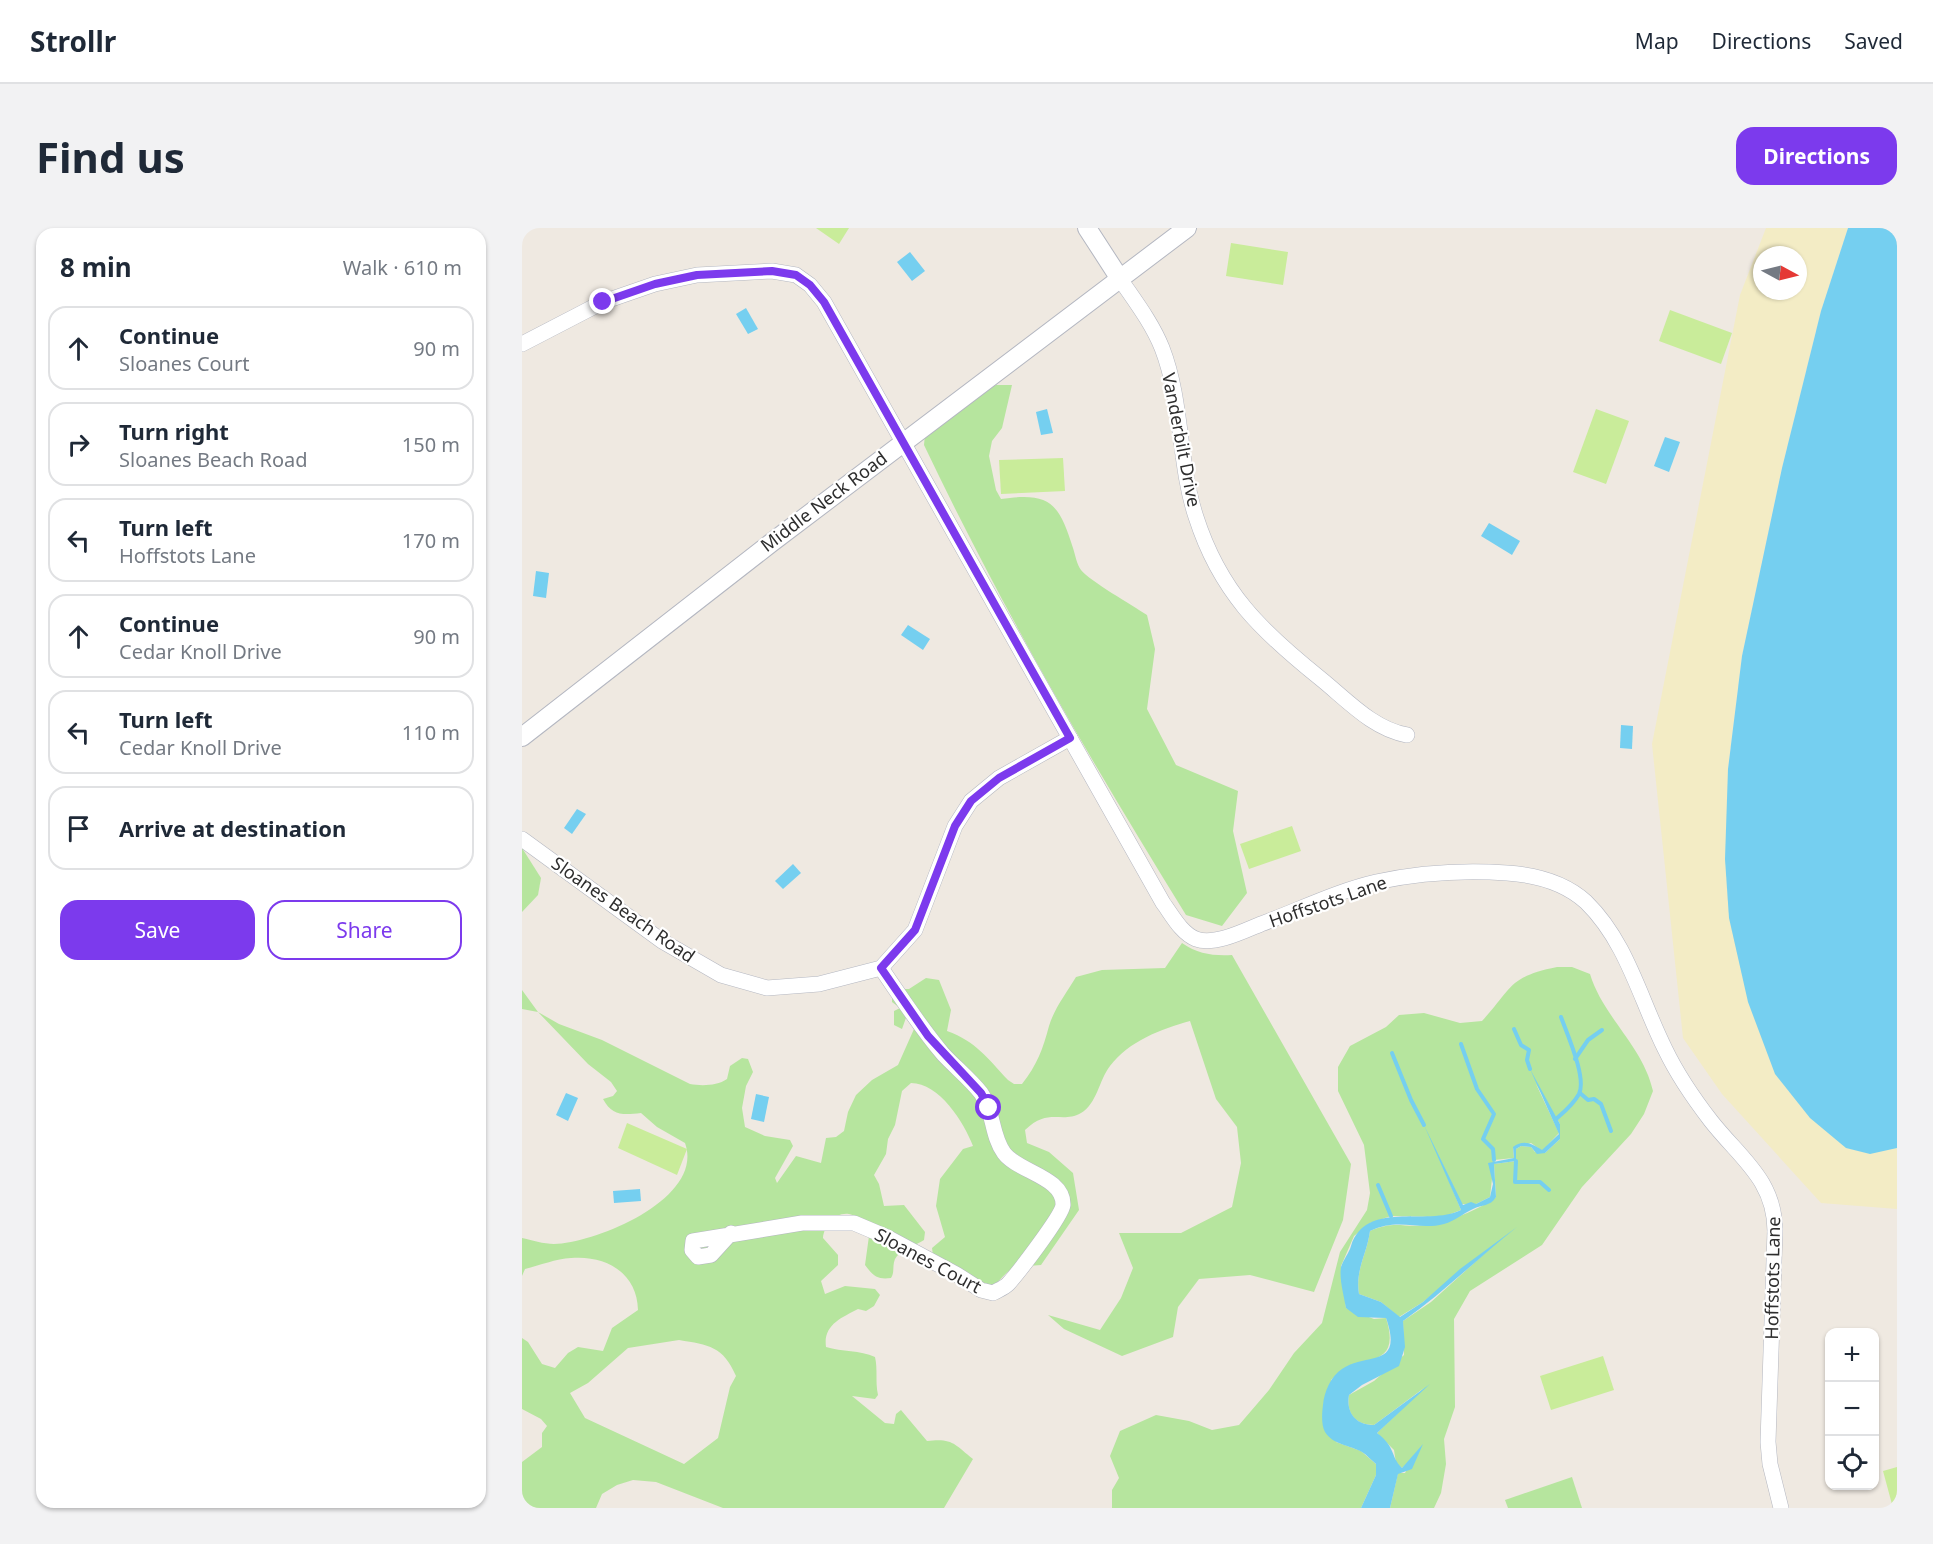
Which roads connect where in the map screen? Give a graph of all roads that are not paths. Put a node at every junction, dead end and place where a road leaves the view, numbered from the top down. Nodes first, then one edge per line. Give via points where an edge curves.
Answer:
1 (1087, 228) edge
2 (1187, 228) edge
3 (1120, 279) junction
4 (522, 344) edge
5 (903, 442) junction
6 (1407, 735) dead end
7 (522, 737) edge
8 (1070, 738) junction
9 (522, 839) edge
10 (881, 968) junction
11 (731, 1233) dead end
12 (1781, 1508) edge

1 - 3 street
2 - 3 street, Middle Neck Road
3 - 5 street, Middle Neck Road
3 - 6 street, Vanderbilt Drive via 1162,348 1172,381 1186,478 1196,517 1210,554 1233,595 1275,643 1390,732
4 - 5 street, Hoffstots Lane via 603,302 655,284 697,275 772,271 796,275 824,302
5 - 7 street, Middle Neck Road
5 - 8 street, Hoffstots Lane
8 - 10 street via 999,778 971,801 955,826 915,930
8 - 12 street, Hoffstots Lane via 1163,903 1179,925 1197,940 1239,933 1375,882 1434,874 1506,872 1539,877 1556,882 1585,902 1618,944 1676,1070 1772,1199 1775,1231 1768,1442
9 - 10 street, Sloanes Beach Road via 662,941 722,975 767,988 794,988
10 - 11 street, Sloanes Court via 928,1036 981,1093 1005,1154 1060,1192 1063,1206 1057,1221 1006,1286 993,1293 854,1223 802,1223

